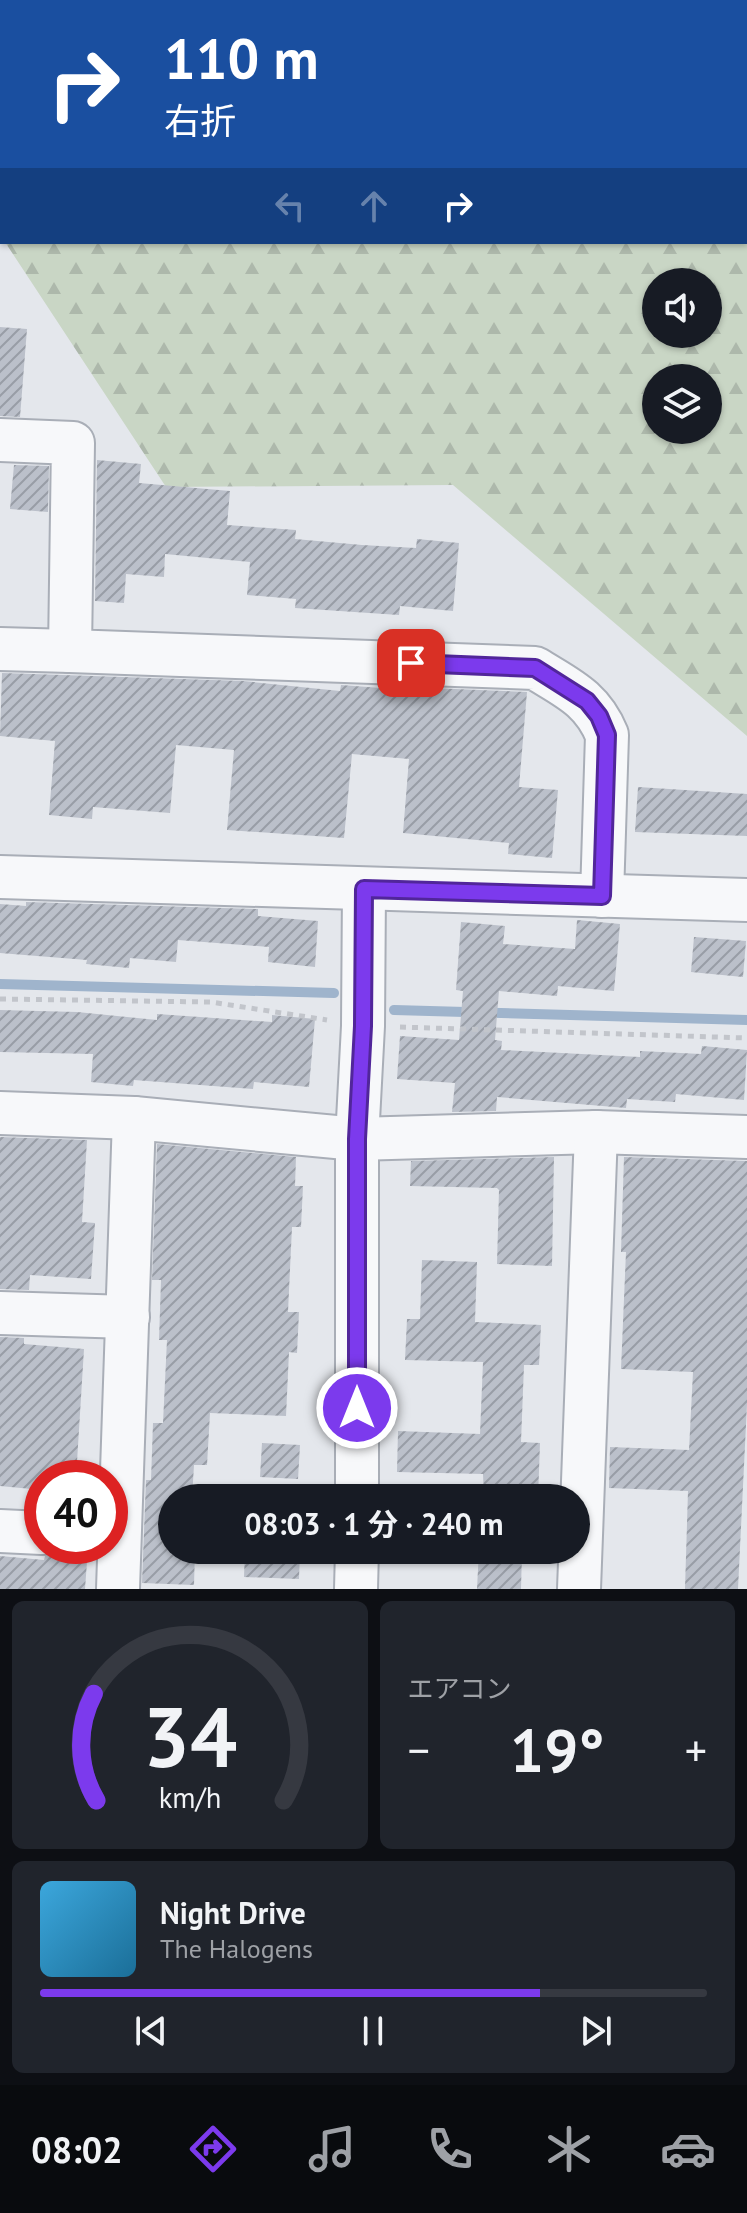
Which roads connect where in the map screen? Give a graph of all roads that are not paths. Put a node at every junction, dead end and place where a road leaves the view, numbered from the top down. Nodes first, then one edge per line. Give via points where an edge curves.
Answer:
1 (0, 440) edge
2 (0, 649) edge
3 (70, 651) junction
4 (0, 877) edge
5 (364, 889) junction
6 (602, 896) junction
7 (747, 900) edge
8 (0, 1113) edge
9 (134, 1118) junction
10 (596, 1132) junction
11 (747, 1137) edge
12 (357, 1139) junction
13 (0, 1313) edge
14 (128, 1317) junction
15 (120, 1460) edge
16 (357, 1484) edge
17 (0, 1531) edge
18 (24, 1532) edge
19 (117, 1564) edge
20 (357, 1564) edge
21 (118, 1589) edge
22 (356, 1589) edge
23 (579, 1589) edge

1 - 3 street via 73,443
2 - 3 street
3 - 6 street via 535,668 587,701 607,735
4 - 5 street
5 - 6 street
5 - 12 street
6 - 7 street
8 - 9 street
9 - 12 street
9 - 14 street
10 - 11 street
10 - 12 street
10 - 23 street
12 - 16 street
13 - 14 street
14 - 15 street
17 - 18 street
19 - 21 street
20 - 22 street

